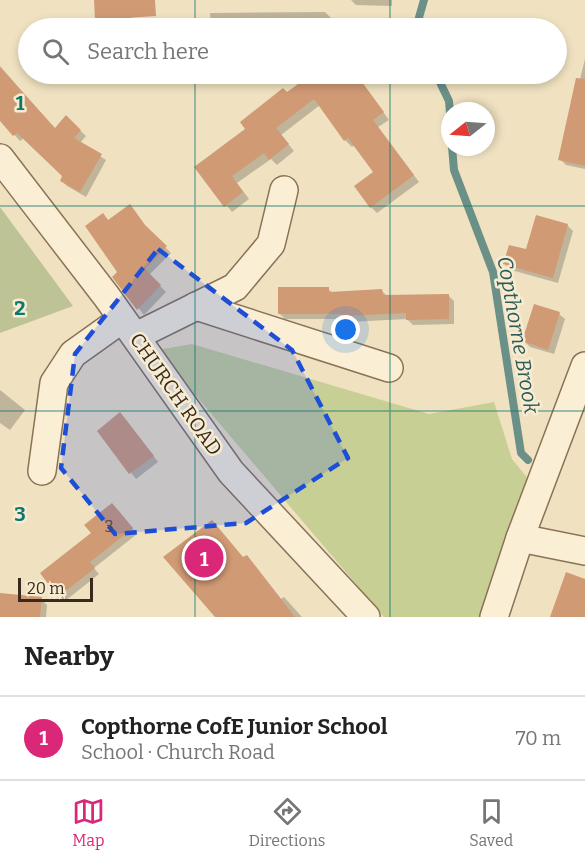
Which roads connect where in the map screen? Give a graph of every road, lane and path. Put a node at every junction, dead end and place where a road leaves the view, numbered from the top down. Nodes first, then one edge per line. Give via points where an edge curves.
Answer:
1 (0, 158) edge
2 (284, 190) dead end
3 (196, 306) junction
4 (129, 327) junction
5 (585, 367) edge
6 (389, 368) dead end
7 (42, 471) dead end
8 (520, 538) junction
9 (585, 551) edge
10 (366, 617) edge
11 (494, 617) edge

1 - 4 street, CHURCH ROAD
2 - 3 street via 271,244 235,286
3 - 4 street
3 - 6 street
4 - 7 street via 73,354 54,382
4 - 10 street, CHURCH ROAD via 231,472
5 - 8 street
8 - 9 street
8 - 11 street

